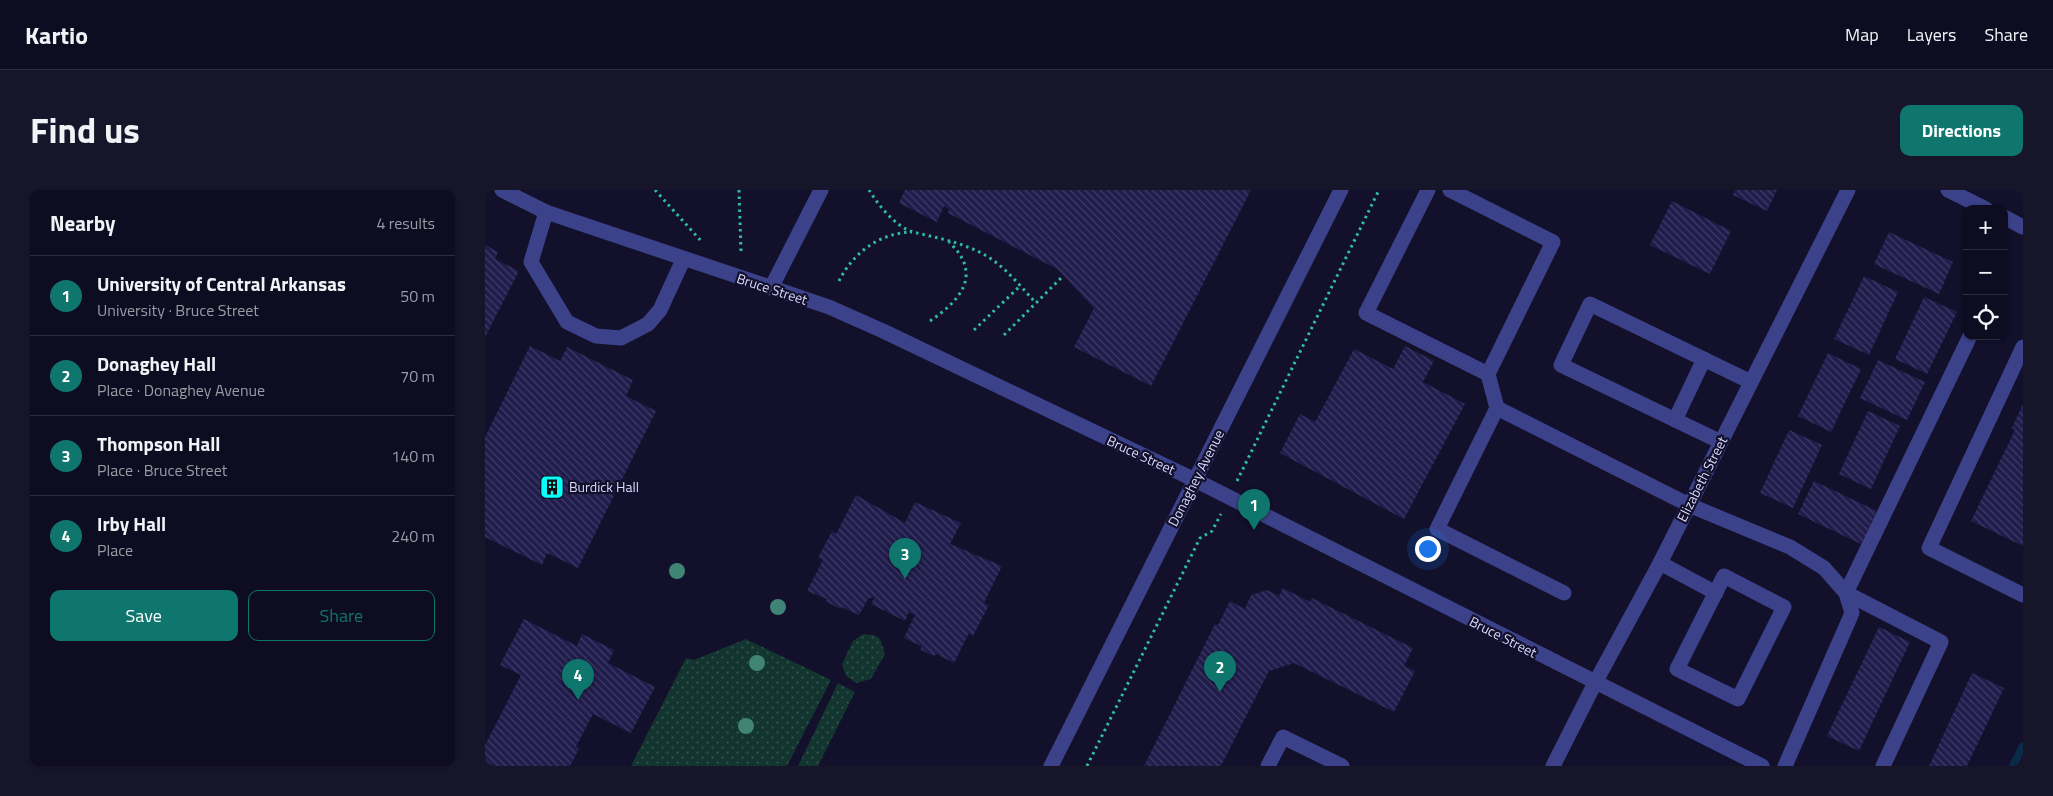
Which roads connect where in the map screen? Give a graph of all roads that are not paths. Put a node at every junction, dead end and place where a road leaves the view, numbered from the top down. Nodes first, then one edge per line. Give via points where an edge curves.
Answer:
1 (502, 190) edge
2 (821, 190) edge
3 (1341, 190) edge
4 (1428, 190) edge
5 (1450, 190) edge
6 (1848, 190) edge
7 (1948, 190) edge
8 (1979, 205) edge
9 (546, 212) junction
10 (2008, 223) edge
11 (2023, 227) edge
12 (683, 260) junction
13 (771, 288) junction
14 (1968, 340) edge
15 (2023, 347) edge
16 (1704, 359) junction
17 (1488, 374) junction
18 (1751, 382) junction
19 (1497, 408) junction
20 (1675, 420) junction
21 (1721, 442) junction
22 (1195, 480) junction
23 (1689, 505) junction
24 (1660, 563) junction
25 (1716, 592) junction
26 (1564, 593) dead end
27 (1846, 593) junction
28 (2023, 595) edge
29 (1595, 683) junction
30 (1051, 766) edge
31 (1268, 766) edge
32 (1342, 766) edge
33 (1553, 766) edge
34 (1762, 766) edge
35 (1785, 766) edge
36 (1883, 766) edge

1 - 9 street, Bruce Street
2 - 13 street
3 - 22 street, Donaghey Avenue
4 - 17 street via 1366,313
5 - 17 street via 1553,242
6 - 18 street, Elizabeth Street
7 - 8 street
9 - 12 street, Bruce Street
9 - 12 street via 531,262 567,322 596,336 621,338 648,324 659,310
10 - 11 street
12 - 13 street, Bruce Street
13 - 22 street, Bruce Street via 883,330
14 - 27 street
15 - 28 street via 1929,548
16 - 18 street
16 - 20 street
16 - 20 street via 1591,304 1561,365
17 - 19 street
18 - 21 street, Elizabeth Street
19 - 23 street
19 - 26 street via 1437,530
20 - 21 street
21 - 23 street, Elizabeth Street
22 - 29 street, Bruce Street
22 - 30 street, Donaghey Avenue
23 - 24 street, Elizabeth Street
23 - 27 street via 1790,547 1824,568
24 - 25 street
24 - 29 street, Elizabeth Street
25 - 25 street via 1724,576 1785,607 1738,700 1677,669
27 - 35 street via 1853,613
27 - 36 street via 1941,642
29 - 33 street, Elizabeth Street
29 - 34 street, Bruce Street
31 - 32 street via 1283,737

